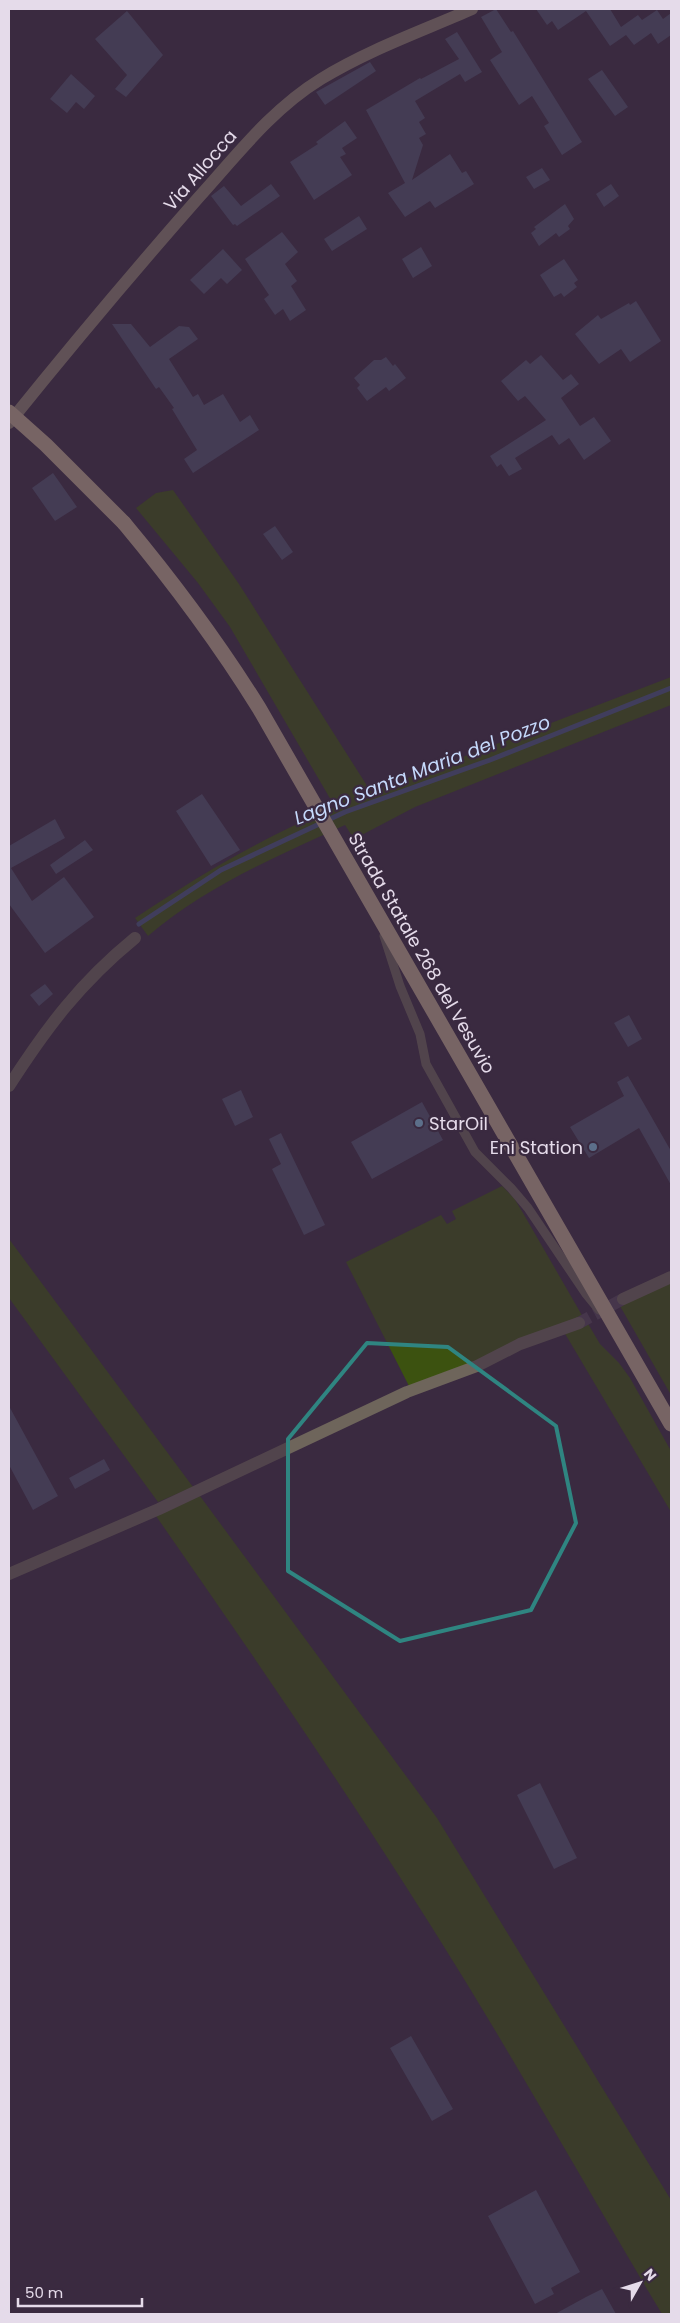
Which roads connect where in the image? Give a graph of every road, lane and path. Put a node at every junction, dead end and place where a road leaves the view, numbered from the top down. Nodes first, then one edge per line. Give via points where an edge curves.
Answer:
1 (472, 9) edge
2 (9, 412) edge
3 (9, 423) edge
4 (375, 908) junction
5 (135, 938) dead end
6 (9, 1086) edge
7 (671, 1276) edge
8 (624, 1299) tunnel mouth
9 (579, 1322) tunnel mouth
10 (617, 1330) junction
11 (671, 1424) edge
12 (9, 1574) edge

1 - 3 street, Via Allocca via 405,37 322,78 265,124 149,253
2 - 4 highway, Strada Statale 268 del Vesuvio, bridge via 124,523 180,591 222,648
4 - 10 highway, Strada Statale 268 del Vesuvio
4 - 10 lane via 400,986 414,1018 426,1064 475,1152 522,1202 586,1294
5 - 6 street via 105,962 74,995
7 - 8 street
9 - 12 street via 407,1392 159,1509
10 - 11 highway, Strada Statale 268 del Vesuvio

